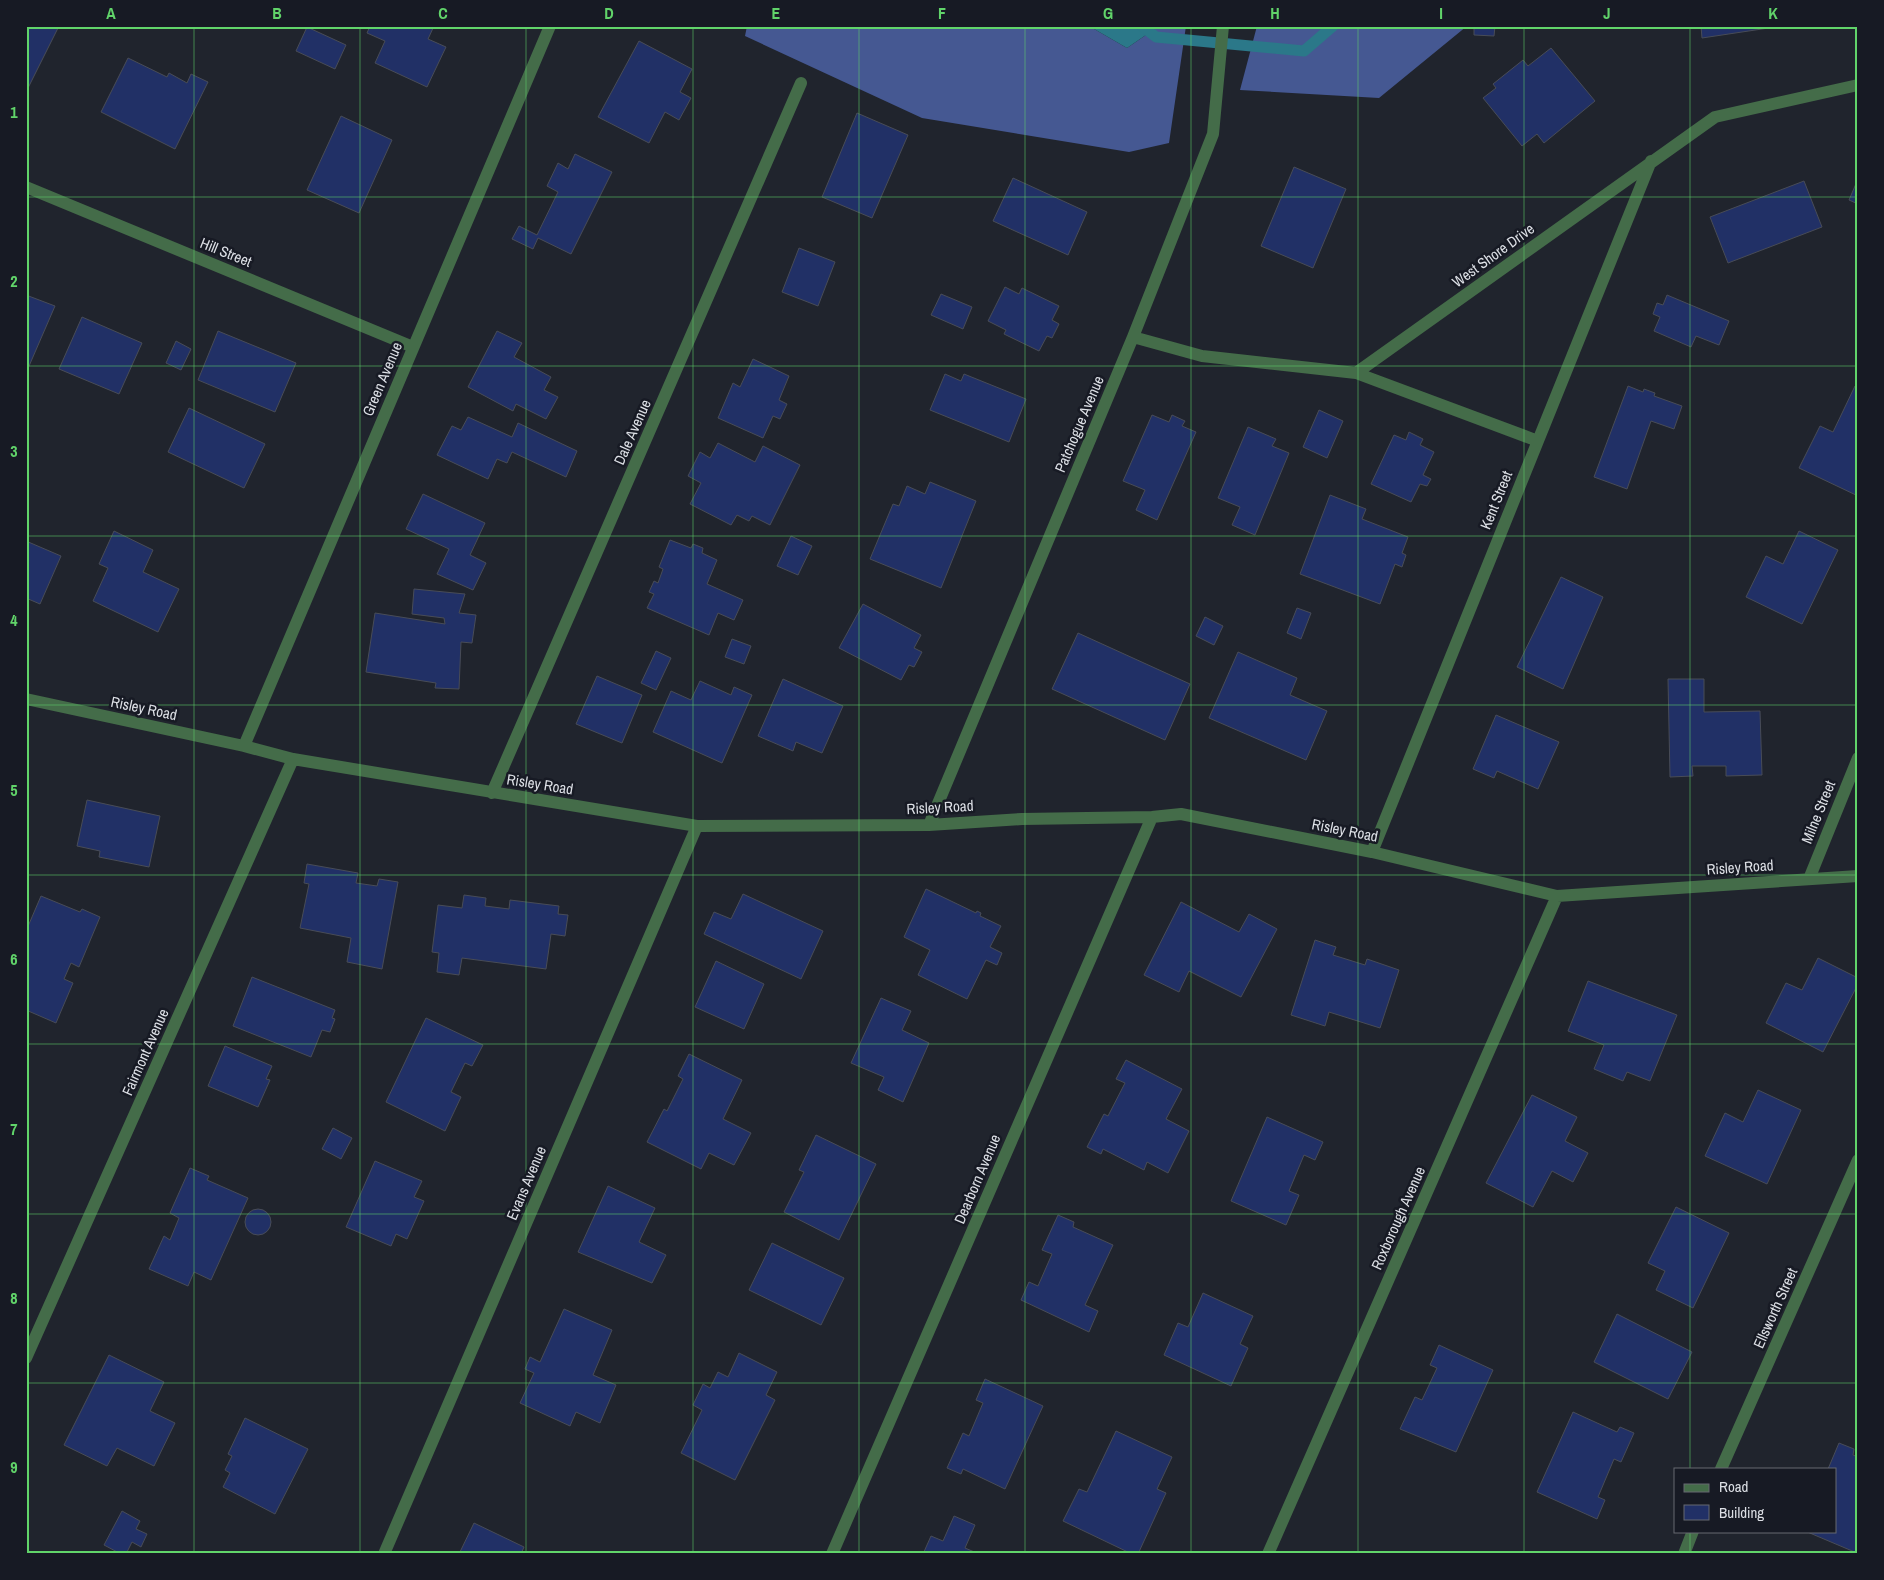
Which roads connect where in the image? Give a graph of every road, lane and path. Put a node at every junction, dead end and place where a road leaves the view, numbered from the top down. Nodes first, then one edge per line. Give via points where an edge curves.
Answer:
1 (550, 26) edge
2 (1224, 26) edge
3 (801, 83) dead end
4 (1858, 85) edge
5 (1651, 161) junction
6 (26, 187) edge
7 (1133, 337) junction
8 (413, 347) junction
9 (1356, 374) junction
10 (1538, 441) junction
11 (26, 699) edge
12 (244, 746) junction
13 (1858, 758) edge
14 (293, 759) junction
15 (492, 793) junction
16 (1152, 817) junction
17 (697, 826) junction
18 (929, 826) junction
19 (1372, 852) junction
20 (1858, 876) edge
21 (1809, 879) junction
22 (1557, 896) junction
23 (1858, 1160) edge
24 (26, 1358) edge
25 (1721, 1468) edge
26 (1694, 1532) edge
27 (384, 1554) edge
28 (832, 1554) edge
29 (1268, 1554) edge
30 (1684, 1554) edge

1 - 8 street, Green Avenue
2 - 7 street, Patchogue Avenue via 1213,134
3 - 15 street, Dale Avenue
4 - 5 street, West Shore Drive via 1715,117
5 - 9 street, West Shore Drive
5 - 10 street, Kent Street
6 - 8 street, Hill Street
7 - 9 street via 1202,356
7 - 18 street, Patchogue Avenue
8 - 12 street, Green Avenue
9 - 10 street
10 - 19 street, Kent Street
11 - 12 street, Risley Road
12 - 14 street, Risley Road
13 - 21 street, Milne Street
14 - 15 street, Risley Road
14 - 24 street, Fairmont Avenue
15 - 17 street, Risley Road
16 - 18 street, Risley Road via 1022,818
16 - 19 street, Risley Road via 1181,814
16 - 28 street, Dearborn Avenue
17 - 18 street, Risley Road
17 - 27 street, Evans Avenue
19 - 22 street, Risley Road
20 - 21 street, Risley Road
21 - 22 street, Risley Road
22 - 29 street, Roxborough Avenue
23 - 25 street, Ellsworth Street
26 - 30 street

